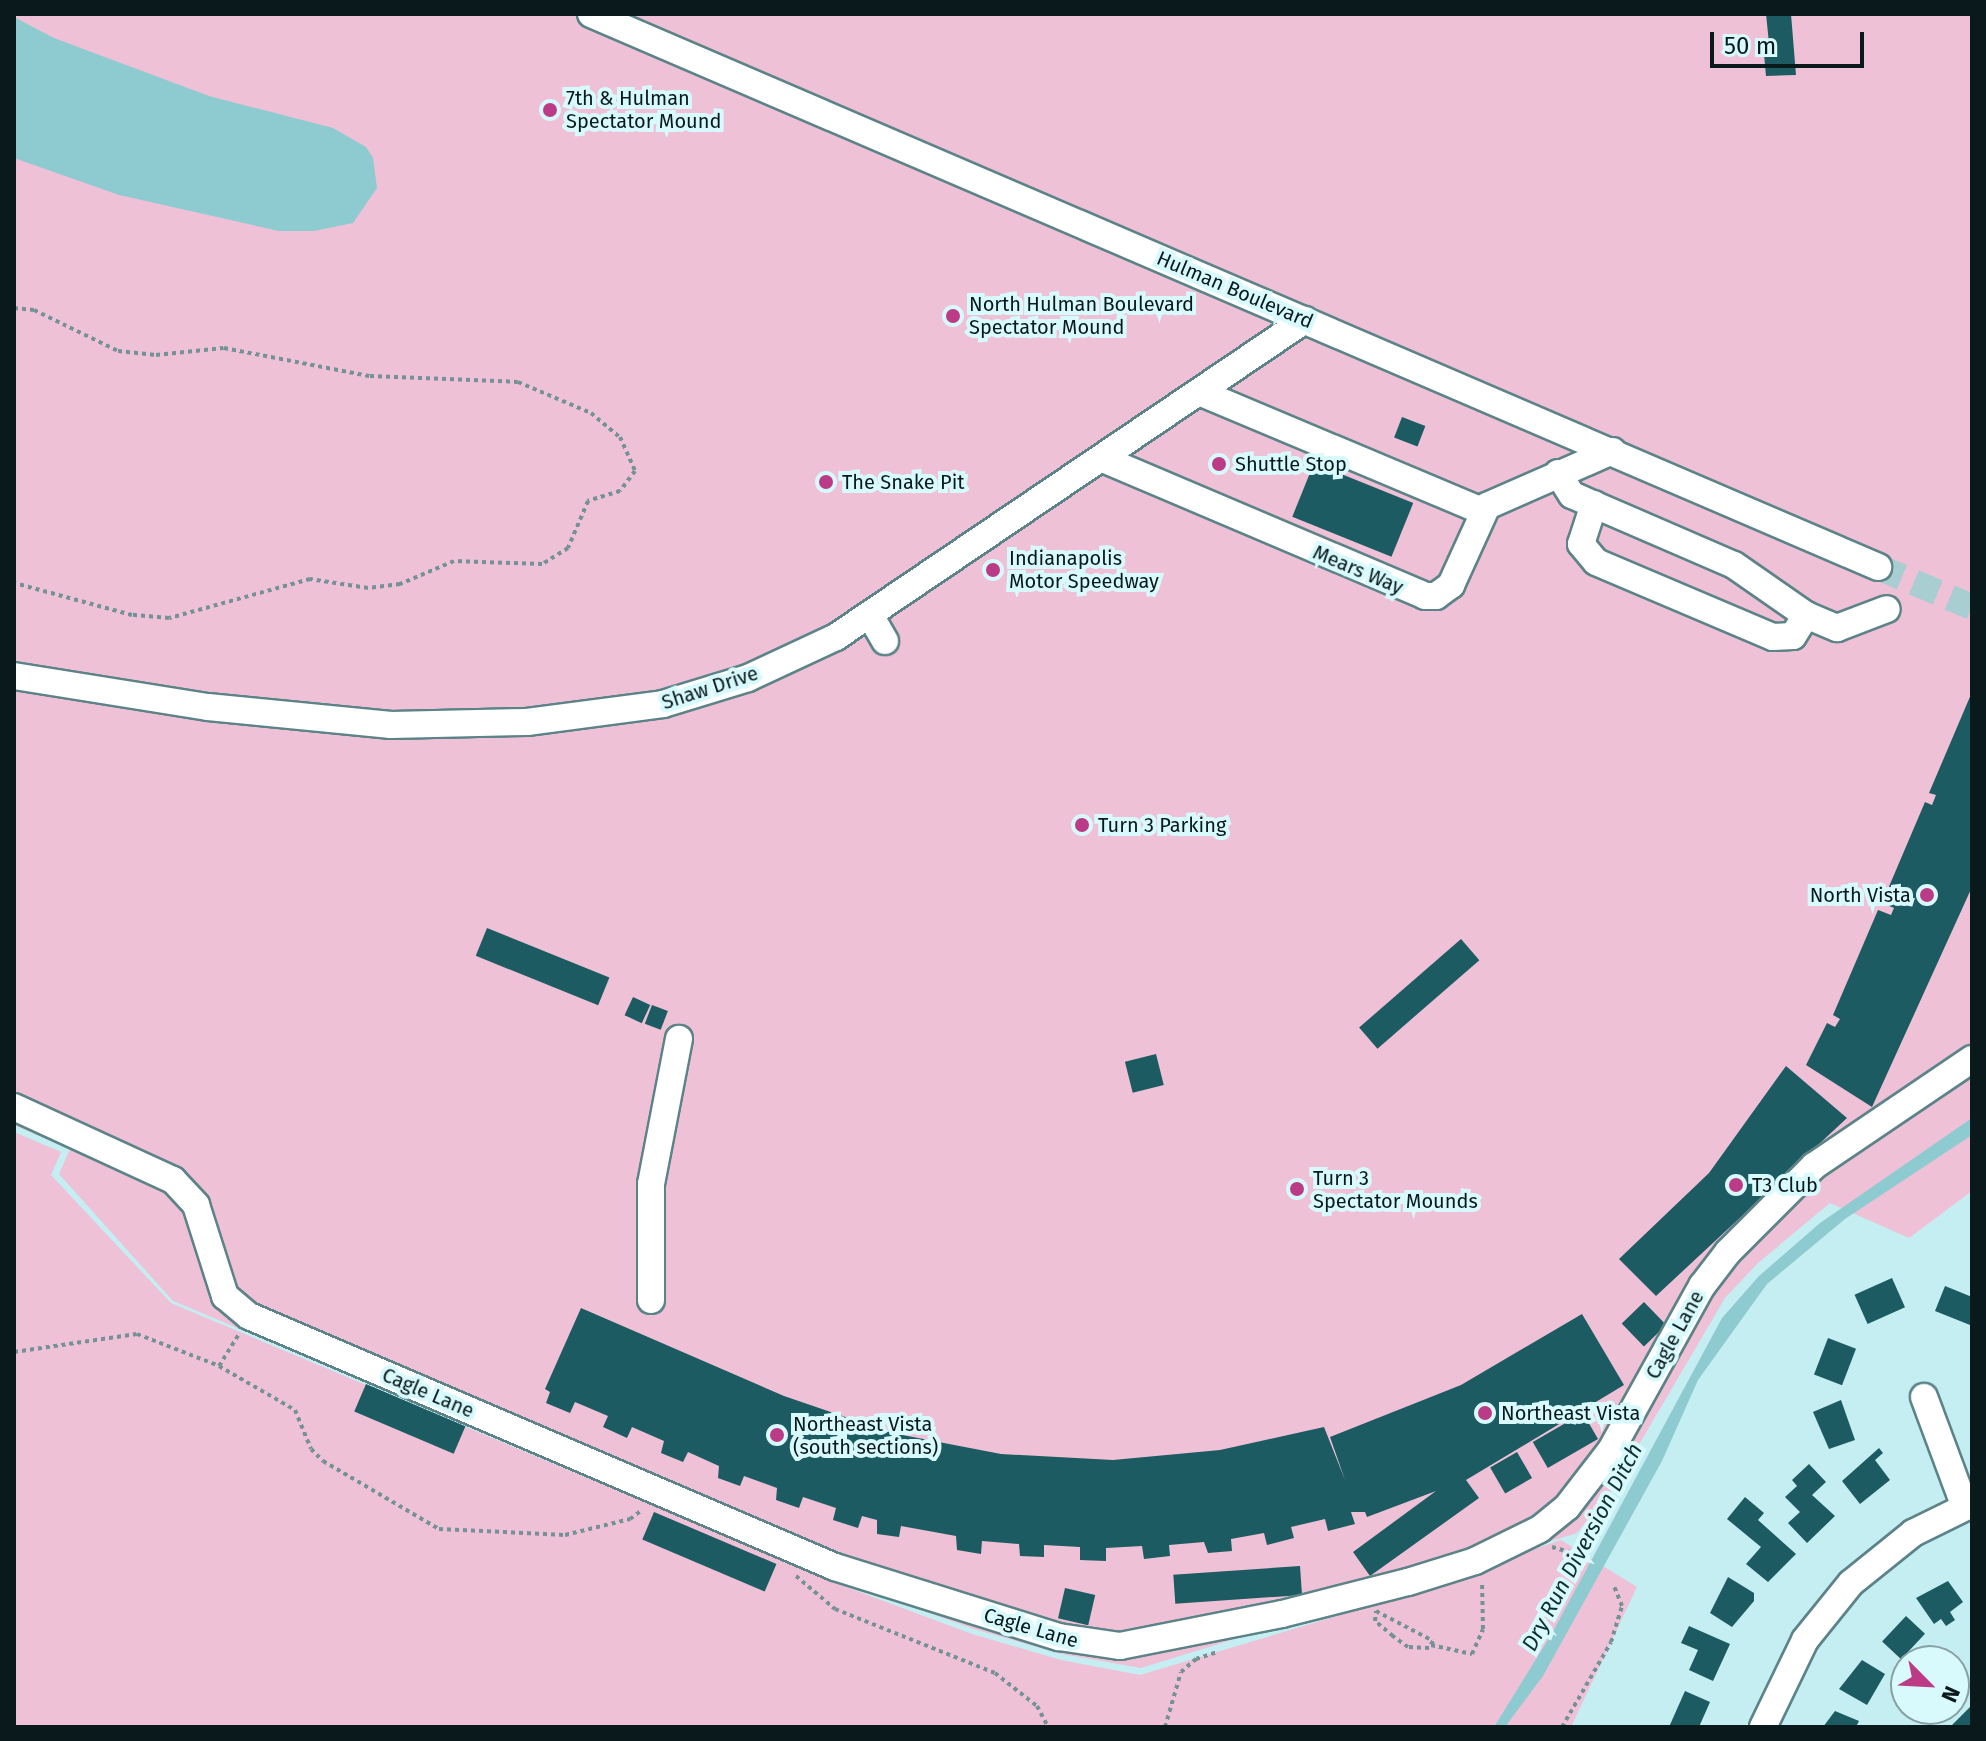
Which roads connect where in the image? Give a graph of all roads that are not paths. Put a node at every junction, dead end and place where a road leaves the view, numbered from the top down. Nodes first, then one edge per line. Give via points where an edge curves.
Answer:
1 (591, 14) edge
2 (1305, 320) junction
3 (1199, 392) junction
4 (1612, 451) junction
5 (1103, 459) junction
6 (1558, 473) junction
7 (1594, 504) junction
8 (1484, 512) junction
9 (1878, 567) tunnel mouth
10 (1887, 609) dead end
11 (870, 615) junction
12 (1806, 615) junction
13 (885, 641) dead end
14 (14, 676) edge
15 (679, 1039) dead end
16 (1972, 1059) edge
17 (14, 1107) edge
18 (651, 1300) dead end
19 (1924, 1397) dead end
20 (1968, 1506) edge
21 (1763, 1727) edge

1 - 2 street, Hulman Boulevard
2 - 3 street, Shaw Drive
2 - 4 street, Hulman Boulevard
3 - 5 street, Shaw Drive
3 - 8 street
4 - 6 street
4 - 9 street, Hulman Boulevard
5 - 8 street, Mears Way via 1425,596 1436,596 1451,585
5 - 11 street, Shaw Drive
6 - 7 street via 1572,495
6 - 8 street via 1500,496
7 - 12 street via 1734,565
7 - 12 street via 1581,544 1596,562 1773,637 1793,636
10 - 12 street via 1837,628
11 - 13 street
11 - 14 street, Shaw Drive via 807,652 734,683 663,704 527,722 325,721
15 - 18 street via 651,1184
16 - 17 street, Cagle Lane via 1814,1166 1728,1252 1702,1286 1611,1450 1567,1507 1540,1529 1475,1561 1408,1582 1140,1644 1096,1645 1059,1637 835,1567 249,1316 225,1296 196,1205 173,1180
19 - 20 street
20 - 21 street via 1895,1545 1845,1589 1805,1640

